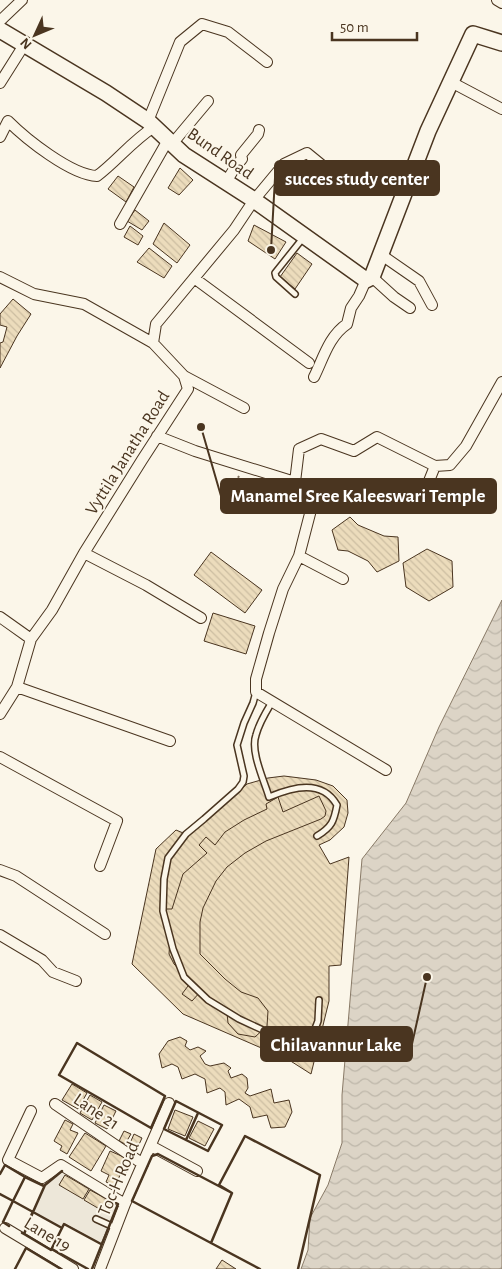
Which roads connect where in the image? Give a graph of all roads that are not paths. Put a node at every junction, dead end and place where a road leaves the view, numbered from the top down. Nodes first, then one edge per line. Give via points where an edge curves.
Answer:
1 (22, 0) edge
2 (497, 0) edge
3 (502, 3) edge
4 (0, 21) edge
5 (0, 30) edge
6 (502, 43) edge
7 (24, 45) junction
8 (267, 62) dead end
9 (452, 82) junction
10 (0, 83) edge
11 (208, 101) dead end
12 (502, 109) edge
13 (151, 124) junction
14 (259, 130) dead end
15 (0, 137) edge
16 (170, 142) junction
17 (329, 171) dead end
18 (226, 182) junction
19 (254, 200) junction
20 (120, 224) dead end
21 (304, 236) junction
22 (380, 254) junction
23 (0, 277) edge
24 (194, 278) junction
25 (369, 278) junction
26 (295, 294) dead end
27 (432, 305) dead end
28 (410, 308) dead end
29 (153, 343) junction
30 (309, 363) dead end
31 (184, 376) junction
32 (314, 377) dead end
33 (502, 382) edge
34 (244, 408) dead end
35 (157, 436) junction
36 (435, 466) junction
37 (428, 480) dead end
38 (294, 482) junction
39 (84, 553) junction
40 (299, 556) junction
41 (343, 579) dead end
42 (0, 617) edge
43 (201, 618) dead end
44 (31, 639) junction
45 (16, 687) junction
46 (256, 692) junction
47 (272, 702) junction
48 (0, 714) edge
49 (170, 741) dead end
50 (0, 757) edge
51 (386, 770) dead end
52 (318, 836) dead end
53 (100, 866) dead end
54 (0, 870) edge
55 (105, 934) dead end
56 (0, 935) edge
57 (76, 981) dead end
58 (319, 1000) dead end
59 (169, 1103) dead end
60 (55, 1104) dead end
61 (31, 1111) dead end
62 (151, 1146) junction
63 (143, 1164) junction
64 (197, 1172) dead end
65 (125, 1204) junction
66 (96, 1219) dead end
67 (5, 1228) dead end
68 (116, 1228) junction
69 (73, 1269) edge
70 (100, 1269) edge

1 - 4 street
2 - 3 street
5 - 7 street, Bund Road
6 - 9 street via 473,34
7 - 10 street
7 - 13 street, Bund Road via 106,93
8 - 13 street via 228,32 202,24 180,42
9 - 12 street
9 - 22 street via 428,131
11 - 16 street
13 - 15 street via 97,176 88,176 56,159 8,121
13 - 16 street, Bund Road
14 - 18 street
16 - 18 street, Bund Road
16 - 20 street
17 - 19 street via 307,153 284,164
18 - 19 street, Bund Road
19 - 21 street, Bund Road
19 - 24 street
21 - 25 street, Bund Road
21 - 26 lane via 275,273
22 - 25 street
22 - 27 street via 419,281
23 - 29 street, Vyttila Janatha Road via 34,294 84,304
24 - 29 street via 156,324
24 - 30 street
25 - 28 street
25 - 32 street via 351,308 347,324 325,351
29 - 31 street, Vyttila Janatha Road
31 - 34 street
31 - 35 street, Vyttila Janatha Road via 188,389
33 - 36 street via 466,446 450,465
35 - 38 street via 195,452
35 - 39 street, Vyttila Janatha Road
36 - 37 street
36 - 38 street via 377,437 354,451 321,439 299,449
38 - 40 street via 312,506
39 - 43 street
39 - 44 street, Vyttila Janatha Road via 52,610
40 - 41 street
40 - 46 street via 283,589 256,679
42 - 44 street
44 - 45 street, Vyttila Janatha Road
45 - 48 street, Vyttila Janatha Road
45 - 49 street
46 - 47 street
46 - 58 lane via 238,738 243,782 186,834 168,858 163,911 184,977 208,1000 239,1019 280,1038 304,1039 313,1034 318,1021
47 - 51 street
47 - 52 lane via 254,741 269,797 318,788 332,796 337,805 335,818 328,830
50 - 53 street via 117,820
54 - 55 street via 16,876
56 - 57 street via 42,960 53,972
59 - 62 street, Toc-H Road
60 - 63 street, Lane 21
61 - 65 street via 8,1160 42,1178 61,1165
62 - 63 street, Toc-H Road
62 - 64 street
63 - 65 street, Toc-H Road
65 - 68 street, Toc-H Road
66 - 68 lane
67 - 69 street, Lane 19
68 - 70 street, Toc-H Road

